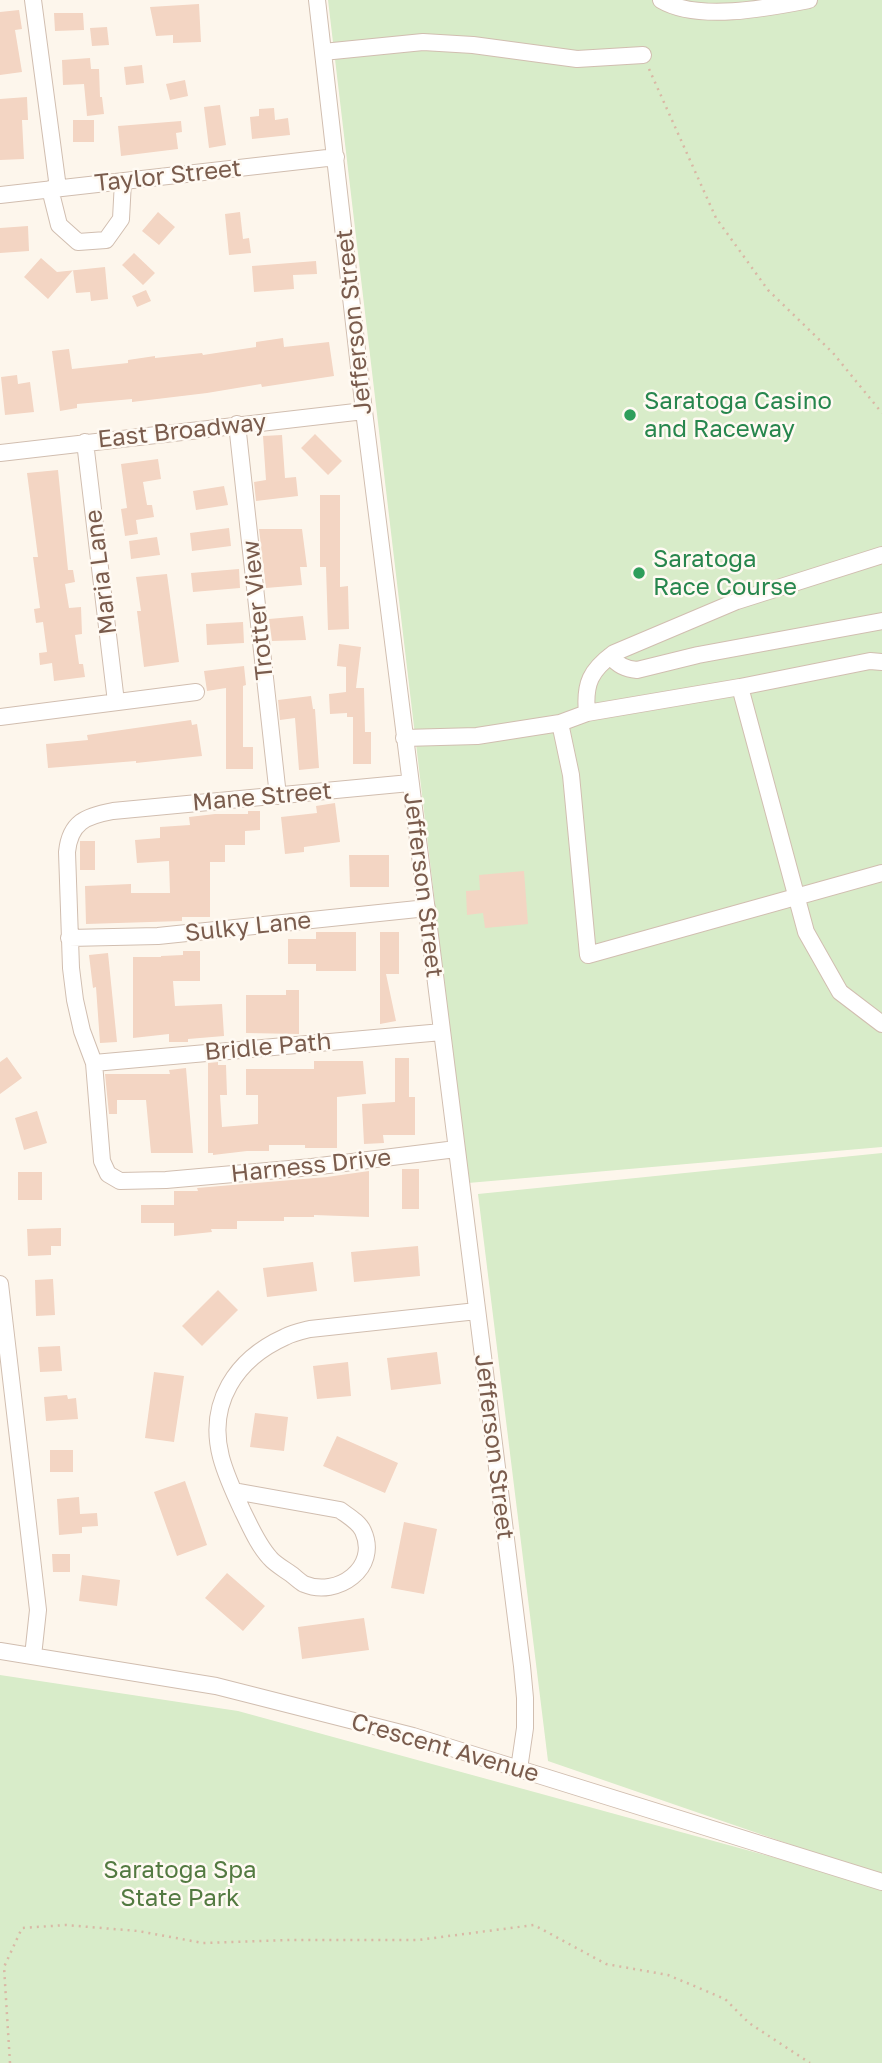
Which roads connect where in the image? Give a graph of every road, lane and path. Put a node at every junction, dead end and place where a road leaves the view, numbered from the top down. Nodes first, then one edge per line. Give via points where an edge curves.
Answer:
1 (33, 0) edge
2 (317, 0) edge
3 (661, 0) edge
4 (809, 0) edge
5 (323, 52) junction
6 (643, 55) joint
7 (336, 157) junction
8 (123, 181) junction
9 (54, 189) junction
10 (0, 195) edge
11 (364, 411) junction
12 (882, 413) edge
13 (237, 424) junction
14 (85, 442) junction
15 (0, 453) edge
16 (882, 555) edge
17 (882, 621) edge
18 (610, 656) junction
19 (882, 662) edge
20 (740, 687) junction
21 (196, 692) dead end
22 (116, 702) junction
23 (587, 713) junction
24 (0, 717) edge
25 (561, 723) junction
26 (404, 738) junction
27 (410, 783) junction
28 (278, 796) junction
29 (882, 873) edge
30 (796, 898) junction
31 (427, 908) junction
32 (69, 938) junction
33 (882, 1024) edge
34 (442, 1032) junction
35 (94, 1063) junction
36 (456, 1149) junction
37 (0, 1284) edge
38 (477, 1311) junction
39 (234, 1491) junction
40 (0, 1651) edge
41 (33, 1656) junction
42 (519, 1769) junction
43 (882, 1882) edge
44 (10, 2063) edge
45 (810, 2063) edge

1 - 9 street
2 - 5 street, Jefferson Street
3 - 4 street via 699,11
5 - 6 street via 423,42 576,59
5 - 7 street, Jefferson Street
6 - 12 path via 716,218 768,290 833,353
7 - 8 street, Taylor Street
7 - 11 street, Jefferson Street
8 - 9 street, Taylor Street
8 - 9 street via 121,219 106,240 78,242 59,225
9 - 10 street, Taylor Street
11 - 13 street, East Broadway
11 - 26 street, Jefferson Street
13 - 14 street, East Broadway
13 - 28 street, Trotter View
14 - 15 street, East Broadway
14 - 22 street, Maria Lane
16 - 18 street via 737,601
17 - 18 street via 637,670 627,670
18 - 23 street via 589,679
19 - 20 street
20 - 23 street
20 - 30 street
21 - 22 street
22 - 24 street
23 - 25 street
25 - 26 street via 477,736
25 - 30 street via 571,775 588,956
26 - 27 street, Jefferson Street
27 - 28 street, Mane Street
27 - 31 street, Jefferson Street
28 - 32 street, Mane Street via 113,811 80,822 68,841
29 - 30 street
30 - 33 street via 806,932 840,992
31 - 32 street, Sulky Lane via 158,936
31 - 34 street, Jefferson Street
32 - 35 street, Mane Street via 75,1000
34 - 35 street, Bridle Path
34 - 36 street, Jefferson Street
35 - 36 street, Harness Drive via 104,1168 120,1181 312,1167
36 - 38 street, Jefferson Street
37 - 41 street via 38,1610
38 - 39 street via 310,1329 285,1336 250,1358 224,1395 218,1419 221,1456
38 - 42 street, Jefferson Street via 525,1698
39 - 39 street via 270,1559 304,1584 337,1586 353,1578 363,1565 363,1531 340,1510
40 - 41 street, Crescent Avenue
41 - 42 street, Crescent Avenue via 216,1686 413,1736
42 - 43 street, Crescent Avenue
44 - 45 path via 4,1966 22,1928 66,1925 203,1943 418,1940 534,1925 606,1964 668,1975 725,1999 749,2023

